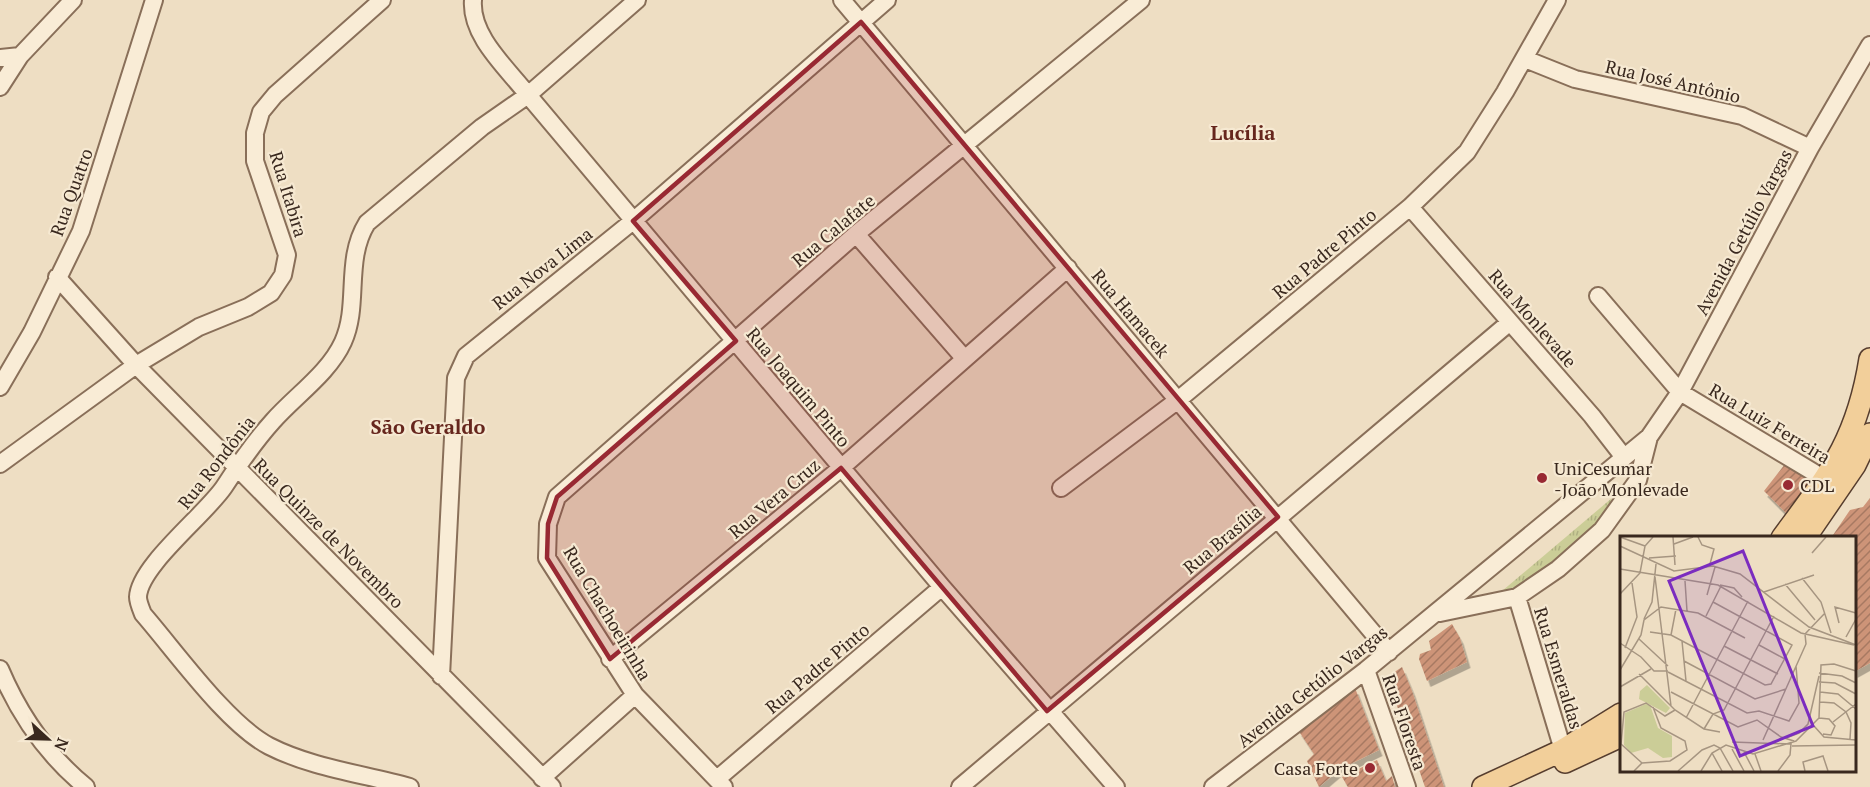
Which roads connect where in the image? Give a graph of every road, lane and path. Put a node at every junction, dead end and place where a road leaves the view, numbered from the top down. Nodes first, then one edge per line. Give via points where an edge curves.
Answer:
1 (73, 0) edge
2 (154, 0) edge
3 (382, 0) edge
4 (473, 0) edge
5 (637, 0) edge
6 (842, 0) edge
7 (887, 0) edge
8 (1141, 0) edge
9 (1557, 0) edge
10 (861, 22) junction
11 (1870, 45) edge
12 (20, 56) junction
13 (0, 58) edge
14 (1525, 59) junction
15 (0, 87) edge
16 (528, 95) junction
17 (965, 147) junction
18 (1810, 148) junction
19 (1410, 207) junction
20 (633, 221) junction
21 (856, 234) junction
22 (1068, 268) junction
23 (57, 277) junction
24 (1598, 296) dead end
25 (1510, 322) junction
26 (736, 341) junction
27 (964, 358) junction
28 (1870, 359) edge
29 (136, 365) junction
30 (0, 387) edge
31 (1680, 392) junction
32 (1178, 400) junction
33 (1649, 437) junction
34 (1869, 439) edge
35 (17, 450) junction
36 (1623, 456) junction
37 (0, 464) edge
38 (237, 468) junction
39 (842, 468) junction
40 (0, 477) edge
41 (1832, 484) junction
42 (1061, 488) dead end
43 (557, 497) joint
44 (1278, 517) junction
45 (1784, 536) edge
46 (1806, 536) edge
47 (942, 587) junction
48 (1517, 597) junction
49 (1435, 614) junction
50 (1389, 652) junction
51 (610, 659) junction
52 (0, 669) edge
53 (1366, 670) junction
54 (441, 675) junction
55 (635, 695) junction
56 (1047, 711) junction
57 (1620, 715) edge
58 (1620, 736) edge
59 (1563, 750) junction
60 (547, 782) edge
61 (720, 783) edge
62 (86, 787) edge
63 (410, 787) edge
64 (960, 787) edge
65 (1116, 787) edge
66 (1213, 787) edge
67 (1407, 787) edge
68 (1483, 787) edge
69 (1513, 787) edge

1 - 12 street
2 - 23 street, Rua Quatro via 81,231
3 - 29 street, Rua Itabira via 261,112 255,134 255,161 287,255 283,275 271,293 199,327
4 - 16 street, Rua Joaquim Pinto via 478,32
5 - 16 street, Rua Rondônia
6 - 10 street, Rua Hamacek
7 - 10 street, Rua Nova Lima
8 - 17 street, Rua Calafate
9 - 14 street, Rua Padre Pinto
10 - 17 street, Rua Hamacek
10 - 20 street, Rua Nova Lima
11 - 18 street, Avenida Getúlio Vargas
12 - 13 street
12 - 15 street
14 - 18 street, Rua José Antônio via 1575,79 1742,116
14 - 19 street, Rua Padre Pinto via 1467,152
16 - 20 street, Rua Joaquim Pinto
16 - 38 street, Rua Rondônia via 482,127 367,223 357,245 349,327 342,345 273,421
17 - 21 street, Rua Calafate
17 - 22 street, Rua Hamacek
18 - 31 street, Avenida Getúlio Vargas
19 - 25 street, Rua Monlevade
19 - 32 street, Rua Padre Pinto
20 - 26 street, Rua Joaquim Pinto
20 - 54 street, Rua Nova Lima via 485,338 466,356 456,378
21 - 26 street, Rua Calafate
21 - 27 street
22 - 27 street, Rua Vera Cruz
22 - 32 street, Rua Hamacek
23 - 29 street, Rua Quinze de Novembro
23 - 30 street, Rua Quatro via 32,332
24 - 31 street, Rua Luiz Ferreira
25 - 36 street, Rua Monlevade
25 - 44 street, Rua Brasília
26 - 39 street, Rua Joaquim Pinto
26 - 43 street, Rua Calafate
27 - 39 street, Rua Vera Cruz
28 - 41 main road via 1865,392
29 - 35 street, Rua Itabira
29 - 38 street, Rua Quinze de Novembro
31 - 33 street, Avenida Getúlio Vargas
31 - 41 street, Rua Luiz Ferreira
32 - 42 street, Rua Padre Pinto
32 - 44 street, Rua Hamacek
33 - 36 street, Avenida Getúlio Vargas
33 - 48 street, Avenida Getúlio Vargas via 1638,480 1602,530 1558,569
34 - 41 main road
35 - 37 street, Rua Itabira
35 - 40 street, Rua Itabira
36 - 49 street, Avenida Getúlio Vargas
38 - 54 street, Rua Quinze de Novembro
38 - 63 street, Rua Rondônia via 216,498 149,571 138,598 143,614 241,727 269,746
39 - 47 street, Rua Joaquim Pinto
39 - 51 street, Rua Vera Cruz
41 - 45 main road
41 - 46 main road
43 - 51 street, Rua Chachoeirinha via 548,524 548,558
44 - 50 street, Rua Hamacek
44 - 56 street, Rua Brasília
47 - 56 street, Rua Joaquim Pinto
47 - 61 street, Rua Padre Pinto
48 - 49 street, Avenida Getúlio Vargas
48 - 59 street, Rua Esmeraldas
49 - 50 street, Avenida Getúlio Vargas
50 - 53 street, Avenida Getúlio Vargas
51 - 55 street, Rua Chachoeirinha
52 - 62 street via 45,747 62,768
53 - 66 street, Avenida Getúlio Vargas
53 - 67 street, Rua Floresta
54 - 60 street, Rua Quinze de Novembro
55 - 60 street
55 - 61 street, Rua Chachoeirinha
56 - 64 street, Rua Brasília
56 - 65 street, Rua Joaquim Pinto
57 - 59 main road
58 - 69 main road
59 - 68 main road

